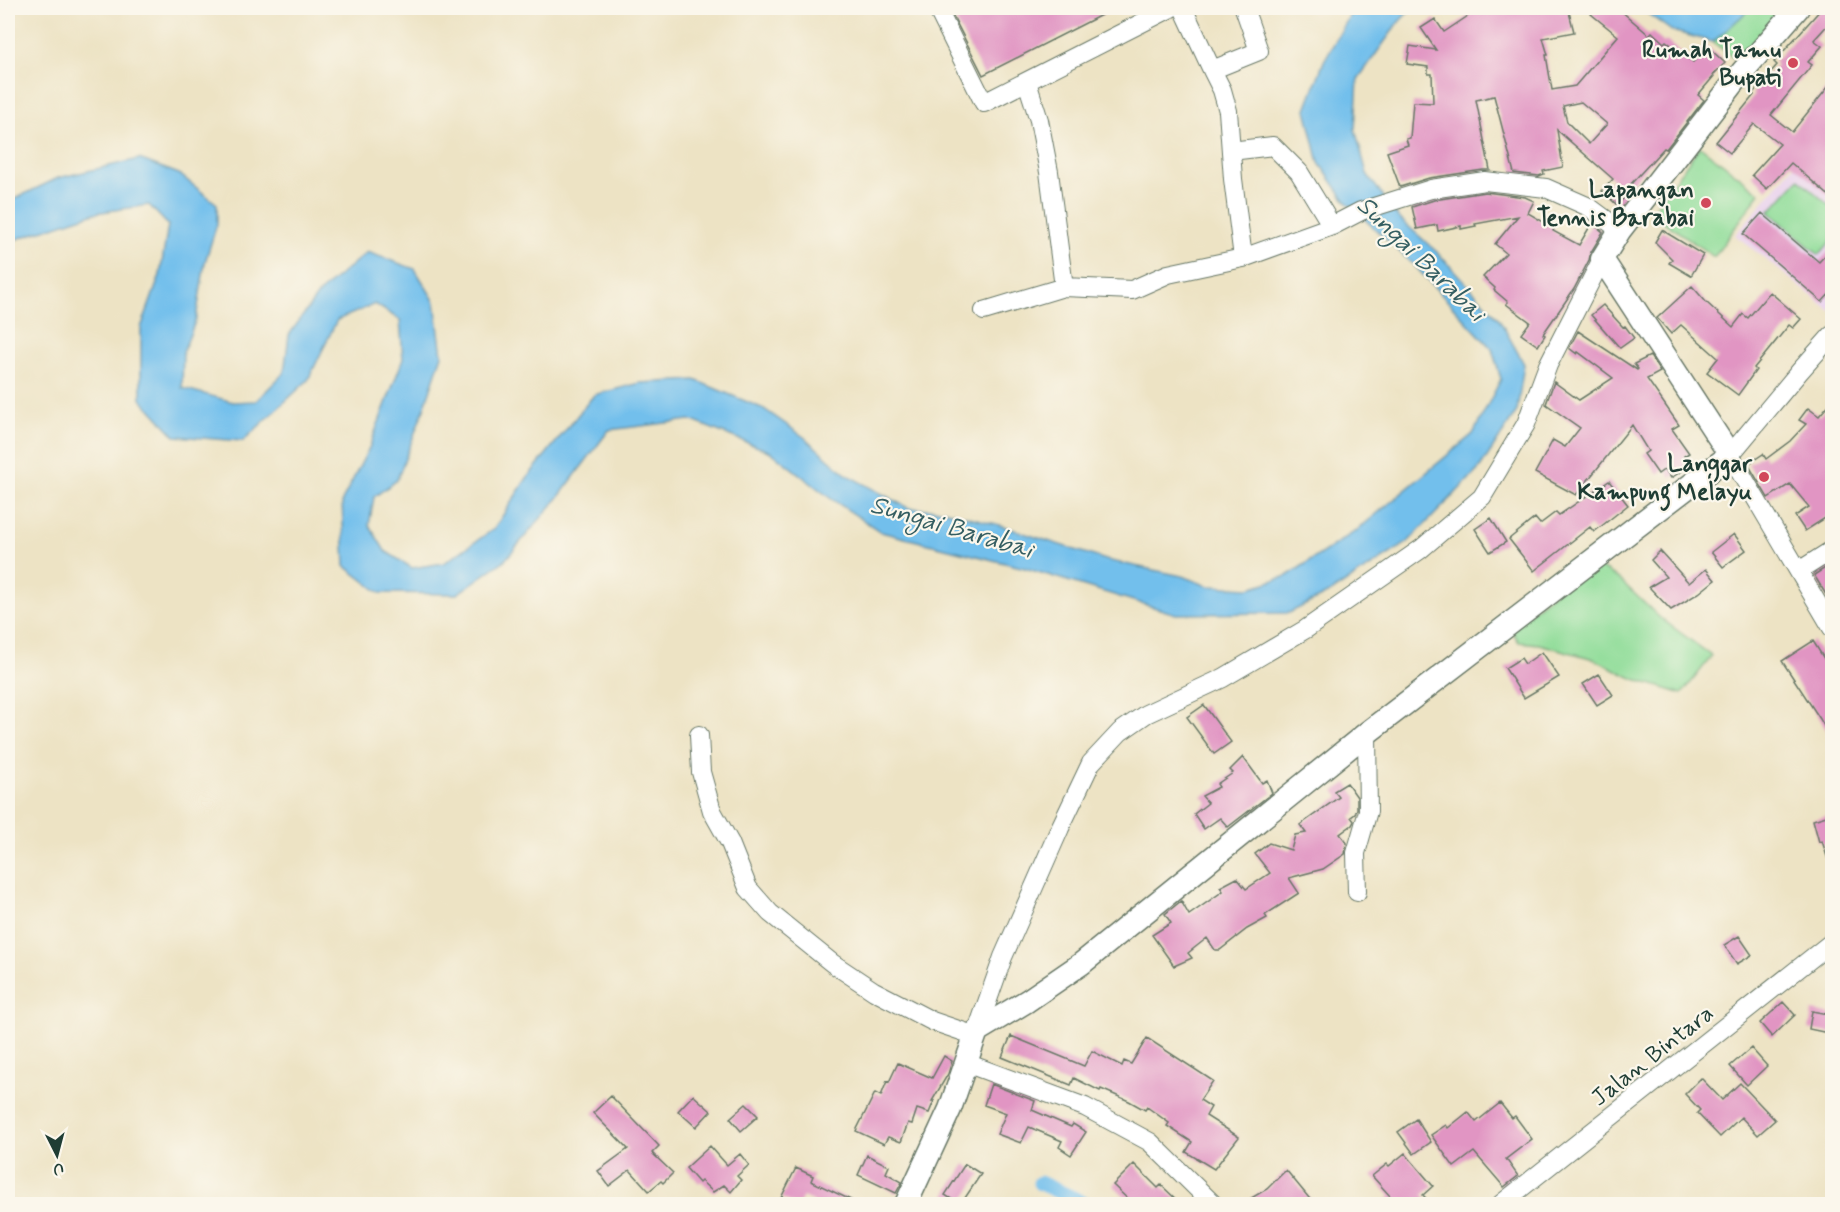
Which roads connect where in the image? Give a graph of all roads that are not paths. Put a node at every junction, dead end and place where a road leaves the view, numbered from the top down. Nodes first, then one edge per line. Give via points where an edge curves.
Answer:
1 (937, 8) edge
2 (1171, 8) edge
3 (1183, 8) edge
4 (1244, 8) edge
5 (1798, 8) edge
6 (1212, 70) junction
7 (1027, 82) junction
8 (1231, 151) junction
9 (1332, 226) junction
10 (1620, 230) junction
11 (1243, 258) junction
12 (1602, 259) junction
13 (1064, 287) junction
14 (984, 311) dead end
15 (1833, 336) edge
16 (1730, 455) junction
17 (1833, 550) edge
18 (1799, 571) junction
19 (1833, 628) edge
20 (1367, 733) junction
21 (699, 735) dead end
22 (1357, 892) dead end
23 (1833, 942) edge
24 (976, 1033) junction
25 (966, 1063) junction
26 (906, 1204) edge
27 (1213, 1204) edge
28 (1501, 1204) edge

1 - 7 street via 984,104
2 - 7 street
3 - 6 street
4 - 6 street via 1259,51
5 - 10 main road via 1743,71
6 - 8 street via 1228,111
7 - 13 street via 1047,162
8 - 9 street via 1274,146 1299,172
8 - 11 street
9 - 10 street via 1361,211 1431,189 1485,181 1546,188 1589,207
9 - 11 street
10 - 12 main road
11 - 13 street via 1168,274 1132,290
12 - 16 main road
12 - 24 street via 1548,365 1526,424 1482,497 1421,549 1306,629 1223,678 1146,714 1120,732 1091,763 1003,957
13 - 14 street
15 - 16 street
16 - 18 street
16 - 20 main road
17 - 18 street
18 - 19 street
20 - 22 street via 1368,811 1356,853
20 - 24 main road via 1081,964
21 - 24 street via 701,772 712,811 748,888 770,913 874,991 932,1021
23 - 28 street, Jalan Bintara
24 - 25 main road
25 - 26 main road via 950,1109
25 - 27 street via 1085,1107 1150,1142

